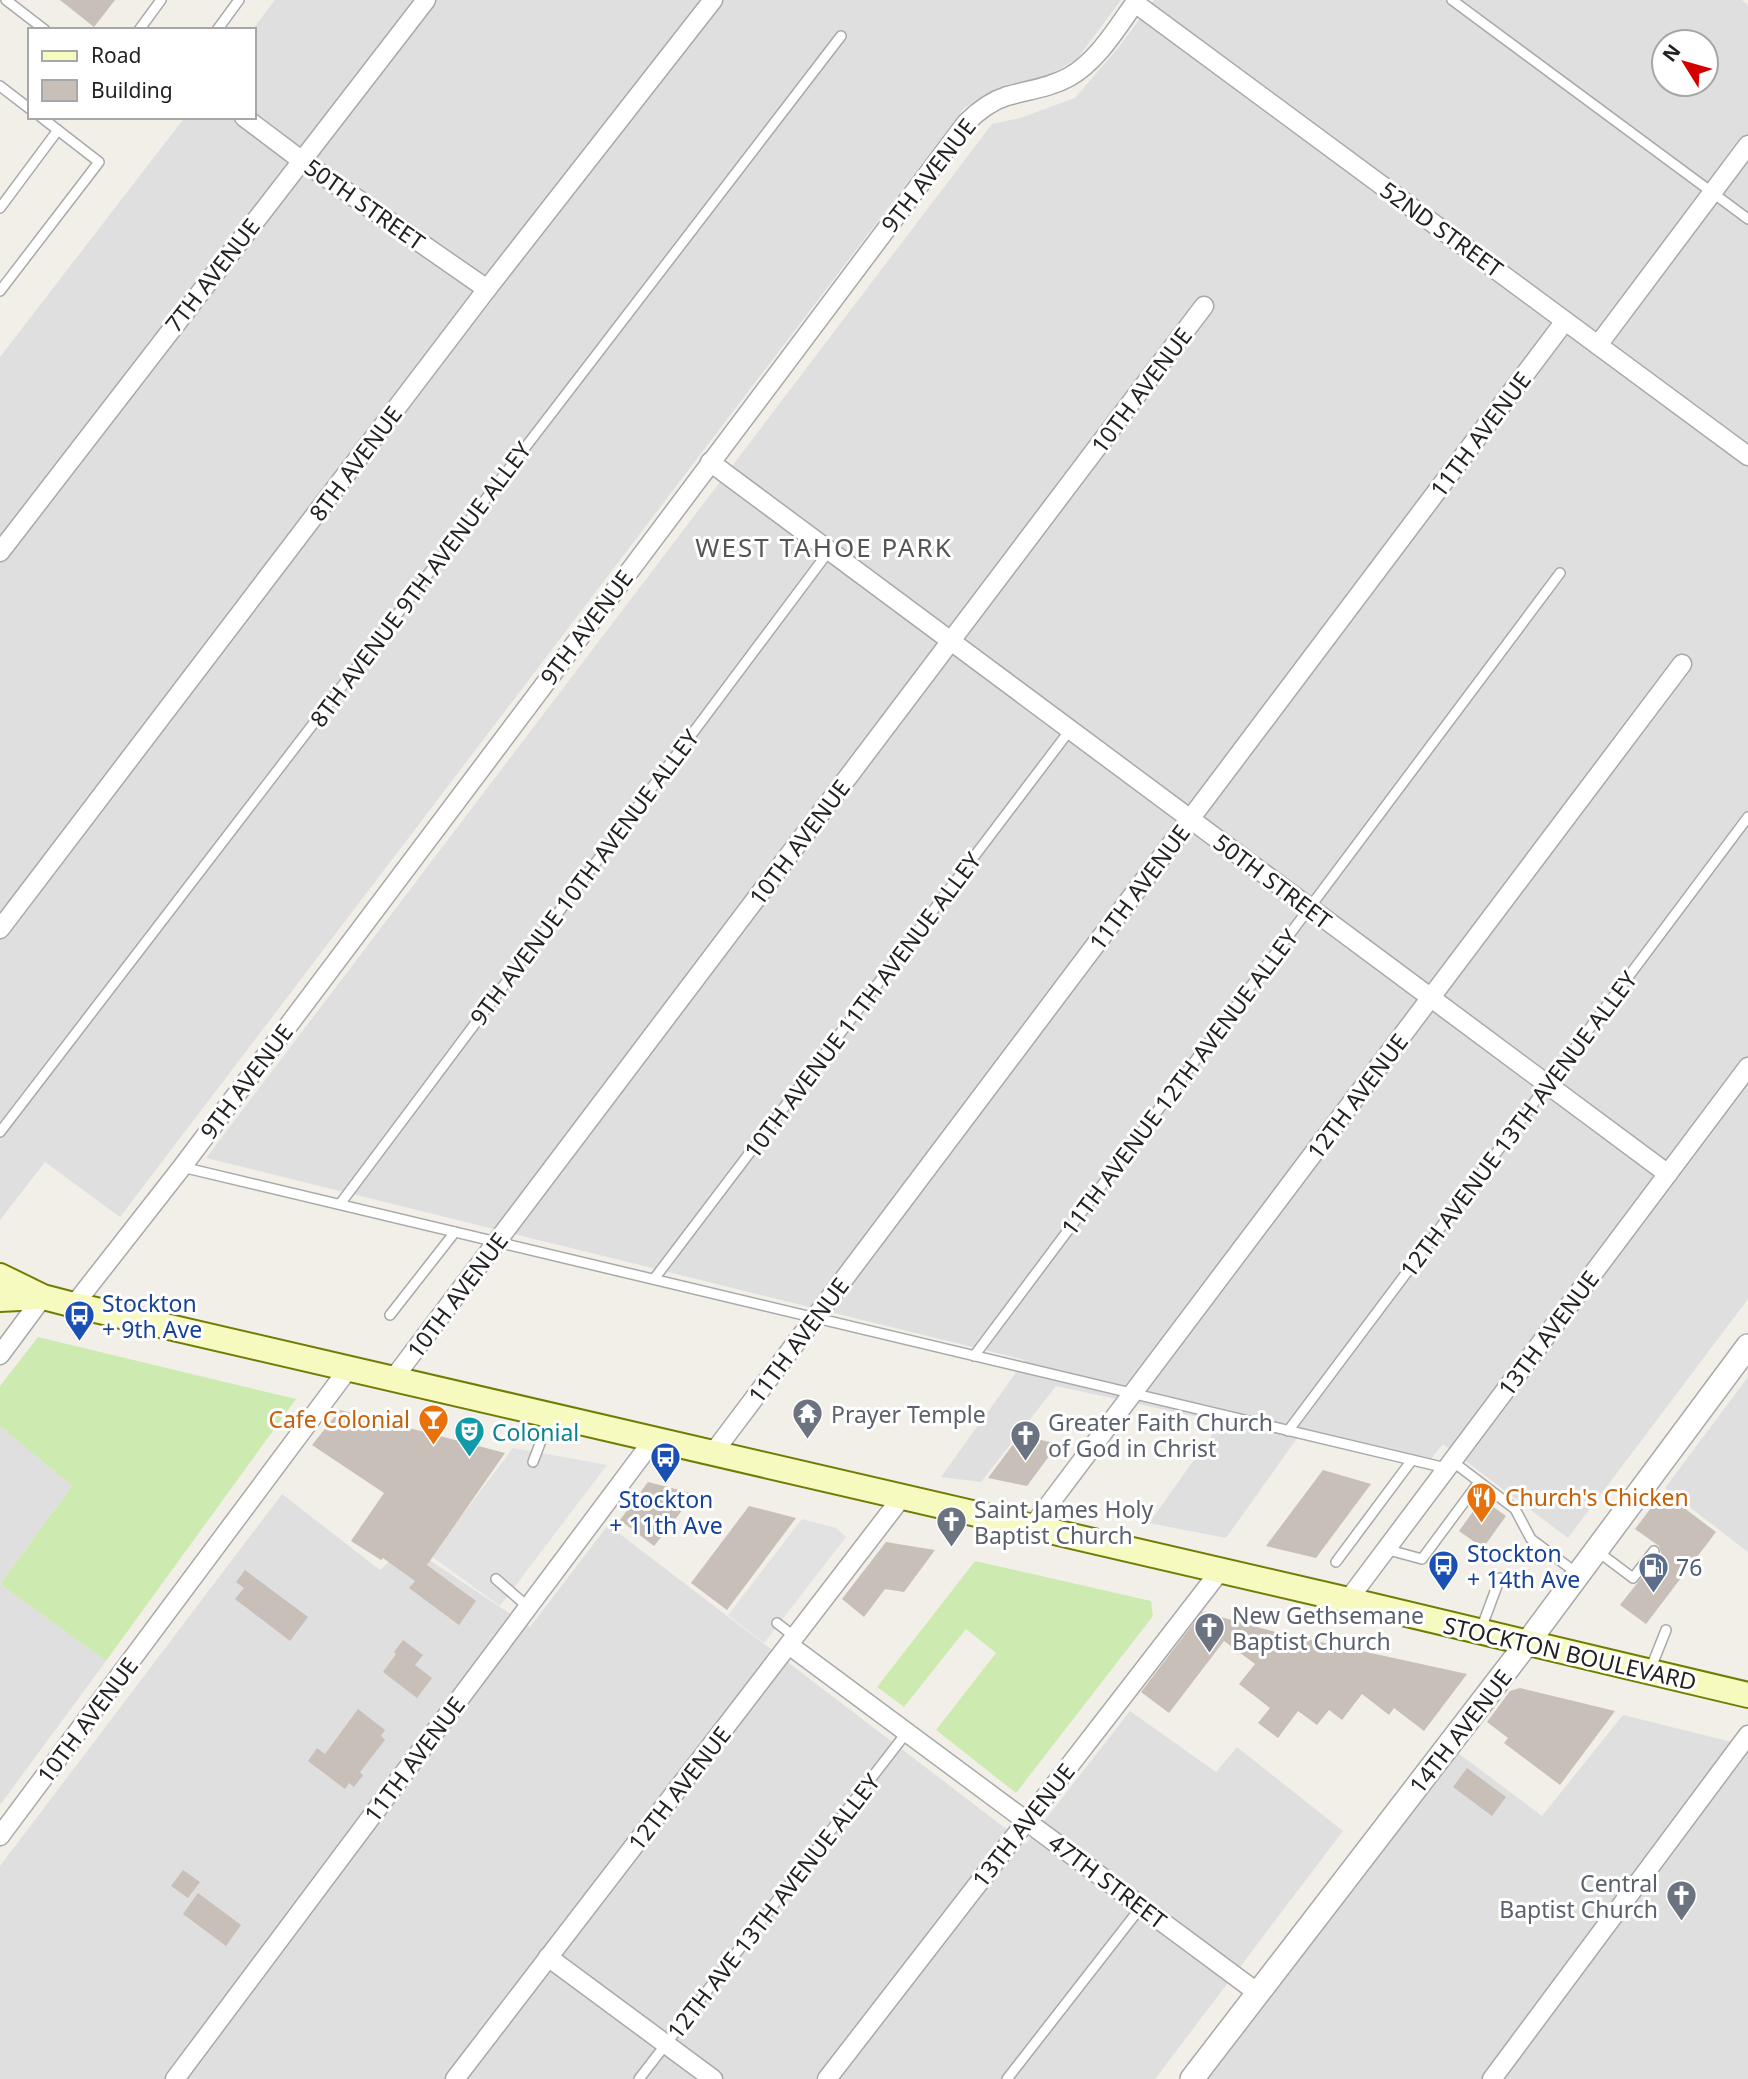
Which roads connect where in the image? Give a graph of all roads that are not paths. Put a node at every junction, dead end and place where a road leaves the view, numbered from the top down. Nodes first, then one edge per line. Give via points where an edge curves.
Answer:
1 (6, 0) edge
2 (161, 0) edge
3 (239, 0) edge
4 (426, 0) edge
5 (712, 0) edge
6 (1451, 0) edge
7 (1136, 1) edge
8 (42, 28) edge
9 (140, 28) edge
10 (218, 28) edge
11 (841, 36) dead end
12 (0, 86) edge
13 (28, 107) edge
14 (44, 119) edge
15 (247, 119) edge
16 (58, 130) junction
17 (1748, 145) edge
18 (301, 160) junction
19 (1712, 192) junction
20 (0, 208) edge
21 (1748, 219) edge
22 (487, 289) junction
23 (0, 291) edge
24 (1204, 306) dead end
25 (1565, 321) junction
26 (1598, 345) junction
27 (1748, 456) edge
28 (710, 462) junction
29 (829, 551) junction
30 (0, 552) edge
31 (1560, 573) dead end
32 (951, 641) junction
33 (1682, 664) dead end
34 (1070, 730) junction
35 (1748, 817) edge
36 (1190, 819) junction
37 (1310, 908) junction
38 (0, 929) edge
39 (1430, 998) junction
40 (1748, 1067) edge
41 (1547, 1085) junction
42 (0, 1132) edge
43 (182, 1167) junction
44 (1668, 1174) junction
45 (340, 1204) junction
46 (455, 1232) junction
47 (497, 1242) junction
48 (0, 1276) edge
49 (654, 1279) junction
50 (43, 1297) junction
51 (0, 1299) edge
52 (74, 1305) junction
53 (390, 1315) dead end
54 (815, 1317) junction
55 (1748, 1346) edge
56 (0, 1355) edge
57 (974, 1356) junction
58 (349, 1368) junction
59 (393, 1379) junction
60 (1132, 1394) junction
61 (551, 1415) junction
62 (1288, 1431) junction
63 (654, 1439) junction
64 (713, 1453) junction
65 (1412, 1460) junction
66 (533, 1462) dead end
67 (1449, 1465) junction
68 (1479, 1482) junction
69 (902, 1497) junction
70 (1032, 1527) junction
71 (1385, 1549) junction
72 (1596, 1550) junction
73 (1654, 1551) dead end
74 (1336, 1562) dead end
75 (1220, 1571) junction
76 (1578, 1574) junction
77 (1500, 1578) dead end
78 (496, 1579) dead end
79 (1348, 1600) junction
80 (528, 1607) junction
81 (778, 1623) dead end
82 (1666, 1630) dead end
83 (1480, 1631) junction
84 (792, 1641) junction
85 (1528, 1643) junction
86 (1649, 1671) junction
87 (1748, 1695) edge
88 (906, 1732) junction
89 (1748, 1735) edge
90 (1026, 1821) junction
91 (0, 1836) edge
92 (1141, 1906) junction
93 (548, 1957) junction
94 (1258, 1993) junction
95 (666, 2044) junction
96 (175, 2079) edge
97 (455, 2079) edge
98 (639, 2079) edge
99 (713, 2079) edge
100 (827, 2079) edge
101 (1007, 2079) edge
102 (1192, 2079) edge
103 (1492, 2079) edge

1 - 8 lane
2 - 9 lane
3 - 10 lane
4 - 18 street, 7TH AVENUE
5 - 22 street, 8TH AVENUE
6 - 19 lane
7 - 25 street, 52ND STREET
7 - 28 street, 9TH AVENUE via 1092,60 1071,76 995,101 966,122
11 - 42 lane, 8TH AVENUE 9TH AVENUE ALLEY
12 - 13 lane
14 - 16 lane
15 - 18 street, 50TH STREET
16 - 20 lane
16 - 23 lane via 99,162
17 - 19 street
18 - 22 street, 50TH STREET
18 - 30 street, 7TH AVENUE
19 - 21 lane
19 - 26 street
22 - 38 street, 8TH AVENUE
24 - 32 street, 10TH AVENUE
25 - 26 street, 52ND STREET
25 - 36 street, 11TH AVENUE
26 - 27 street, 52ND STREET
28 - 29 street, 50TH STREET
28 - 43 street, 9TH AVENUE
29 - 32 street, 50TH STREET
29 - 45 lane, 9TH AVENUE 10TH AVENUE ALLEY
31 - 37 lane, 11TH AVENUE 12TH AVENUE ALLEY
32 - 34 street, 50TH STREET
32 - 47 street, 10TH AVENUE
33 - 39 street, 12TH AVENUE
34 - 36 street, 50TH STREET
34 - 49 lane, 10TH AVENUE 11TH AVENUE ALLEY
35 - 41 lane, 12TH AVENUE 13TH AVENUE ALLEY
36 - 37 street, 50TH STREET
36 - 54 street, 11TH AVENUE
37 - 39 street, 50TH STREET
37 - 57 lane, 11TH AVENUE 12TH AVENUE ALLEY
39 - 41 street, 50TH STREET
39 - 60 street, 12TH AVENUE
40 - 44 street, 13TH AVENUE
41 - 44 street, 50TH STREET
41 - 62 lane, 12TH AVENUE 13TH AVENUE ALLEY
43 - 45 lane
43 - 52 street, 9TH AVENUE
44 - 67 street, 13TH AVENUE
45 - 46 lane
46 - 47 lane
46 - 53 lane
47 - 49 lane
47 - 59 street, 10TH AVENUE
48 - 50 main road, STOCKTON BOULEVARD
49 - 54 lane
50 - 51 main road, STOCKTON BOULEVARD
50 - 52 main road, STOCKTON BOULEVARD
50 - 56 street
52 - 58 main road, STOCKTON BOULEVARD
54 - 57 lane
54 - 64 street, 11TH AVENUE
55 - 72 street, 14TH AVENUE
57 - 60 lane
58 - 59 main road, STOCKTON BOULEVARD
58 - 91 street, 10TH AVENUE
59 - 61 main road, STOCKTON BOULEVARD
60 - 62 lane
60 - 70 street, 12TH AVENUE
61 - 63 main road, STOCKTON BOULEVARD
61 - 66 lane
62 - 65 lane
63 - 64 main road, STOCKTON BOULEVARD
63 - 80 street, 11TH AVENUE
64 - 69 main road, STOCKTON BOULEVARD
65 - 67 lane
65 - 74 lane
67 - 68 lane
67 - 71 street, 13TH AVENUE
68 - 71 lane via 1422,1559
68 - 76 lane via 1515,1509 1531,1539
69 - 70 main road, STOCKTON BOULEVARD
69 - 84 street, 12TH AVENUE
70 - 75 main road, STOCKTON BOULEVARD
71 - 79 street, 13TH AVENUE
72 - 73 lane via 1633,1578
72 - 76 street, 14TH AVENUE
75 - 79 main road, STOCKTON BOULEVARD
75 - 90 street, 13TH AVENUE
76 - 85 street, 14TH AVENUE
77 - 83 lane
78 - 80 lane
79 - 83 main road, STOCKTON BOULEVARD
80 - 96 street, 11TH AVENUE
81 - 84 lane
82 - 86 lane
83 - 85 main road, STOCKTON BOULEVARD
84 - 88 street, 47TH STREET
84 - 93 street, 12TH AVENUE
85 - 86 main road, STOCKTON BOULEVARD
85 - 94 street, 14TH AVENUE
86 - 87 main road, STOCKTON BOULEVARD
88 - 90 street, 47TH STREET
88 - 95 lane, 12TH AVE 13TH AVENUE ALLEY
89 - 103 street
90 - 92 street, 47TH STREET
90 - 100 street, 13TH AVENUE
92 - 94 street, 47TH STREET
92 - 101 lane
93 - 95 street
93 - 97 street, 12TH AVENUE
94 - 102 street, 14TH AVENUE
95 - 98 lane, 12TH AVE 13TH AVENUE ALLEY
95 - 99 street

